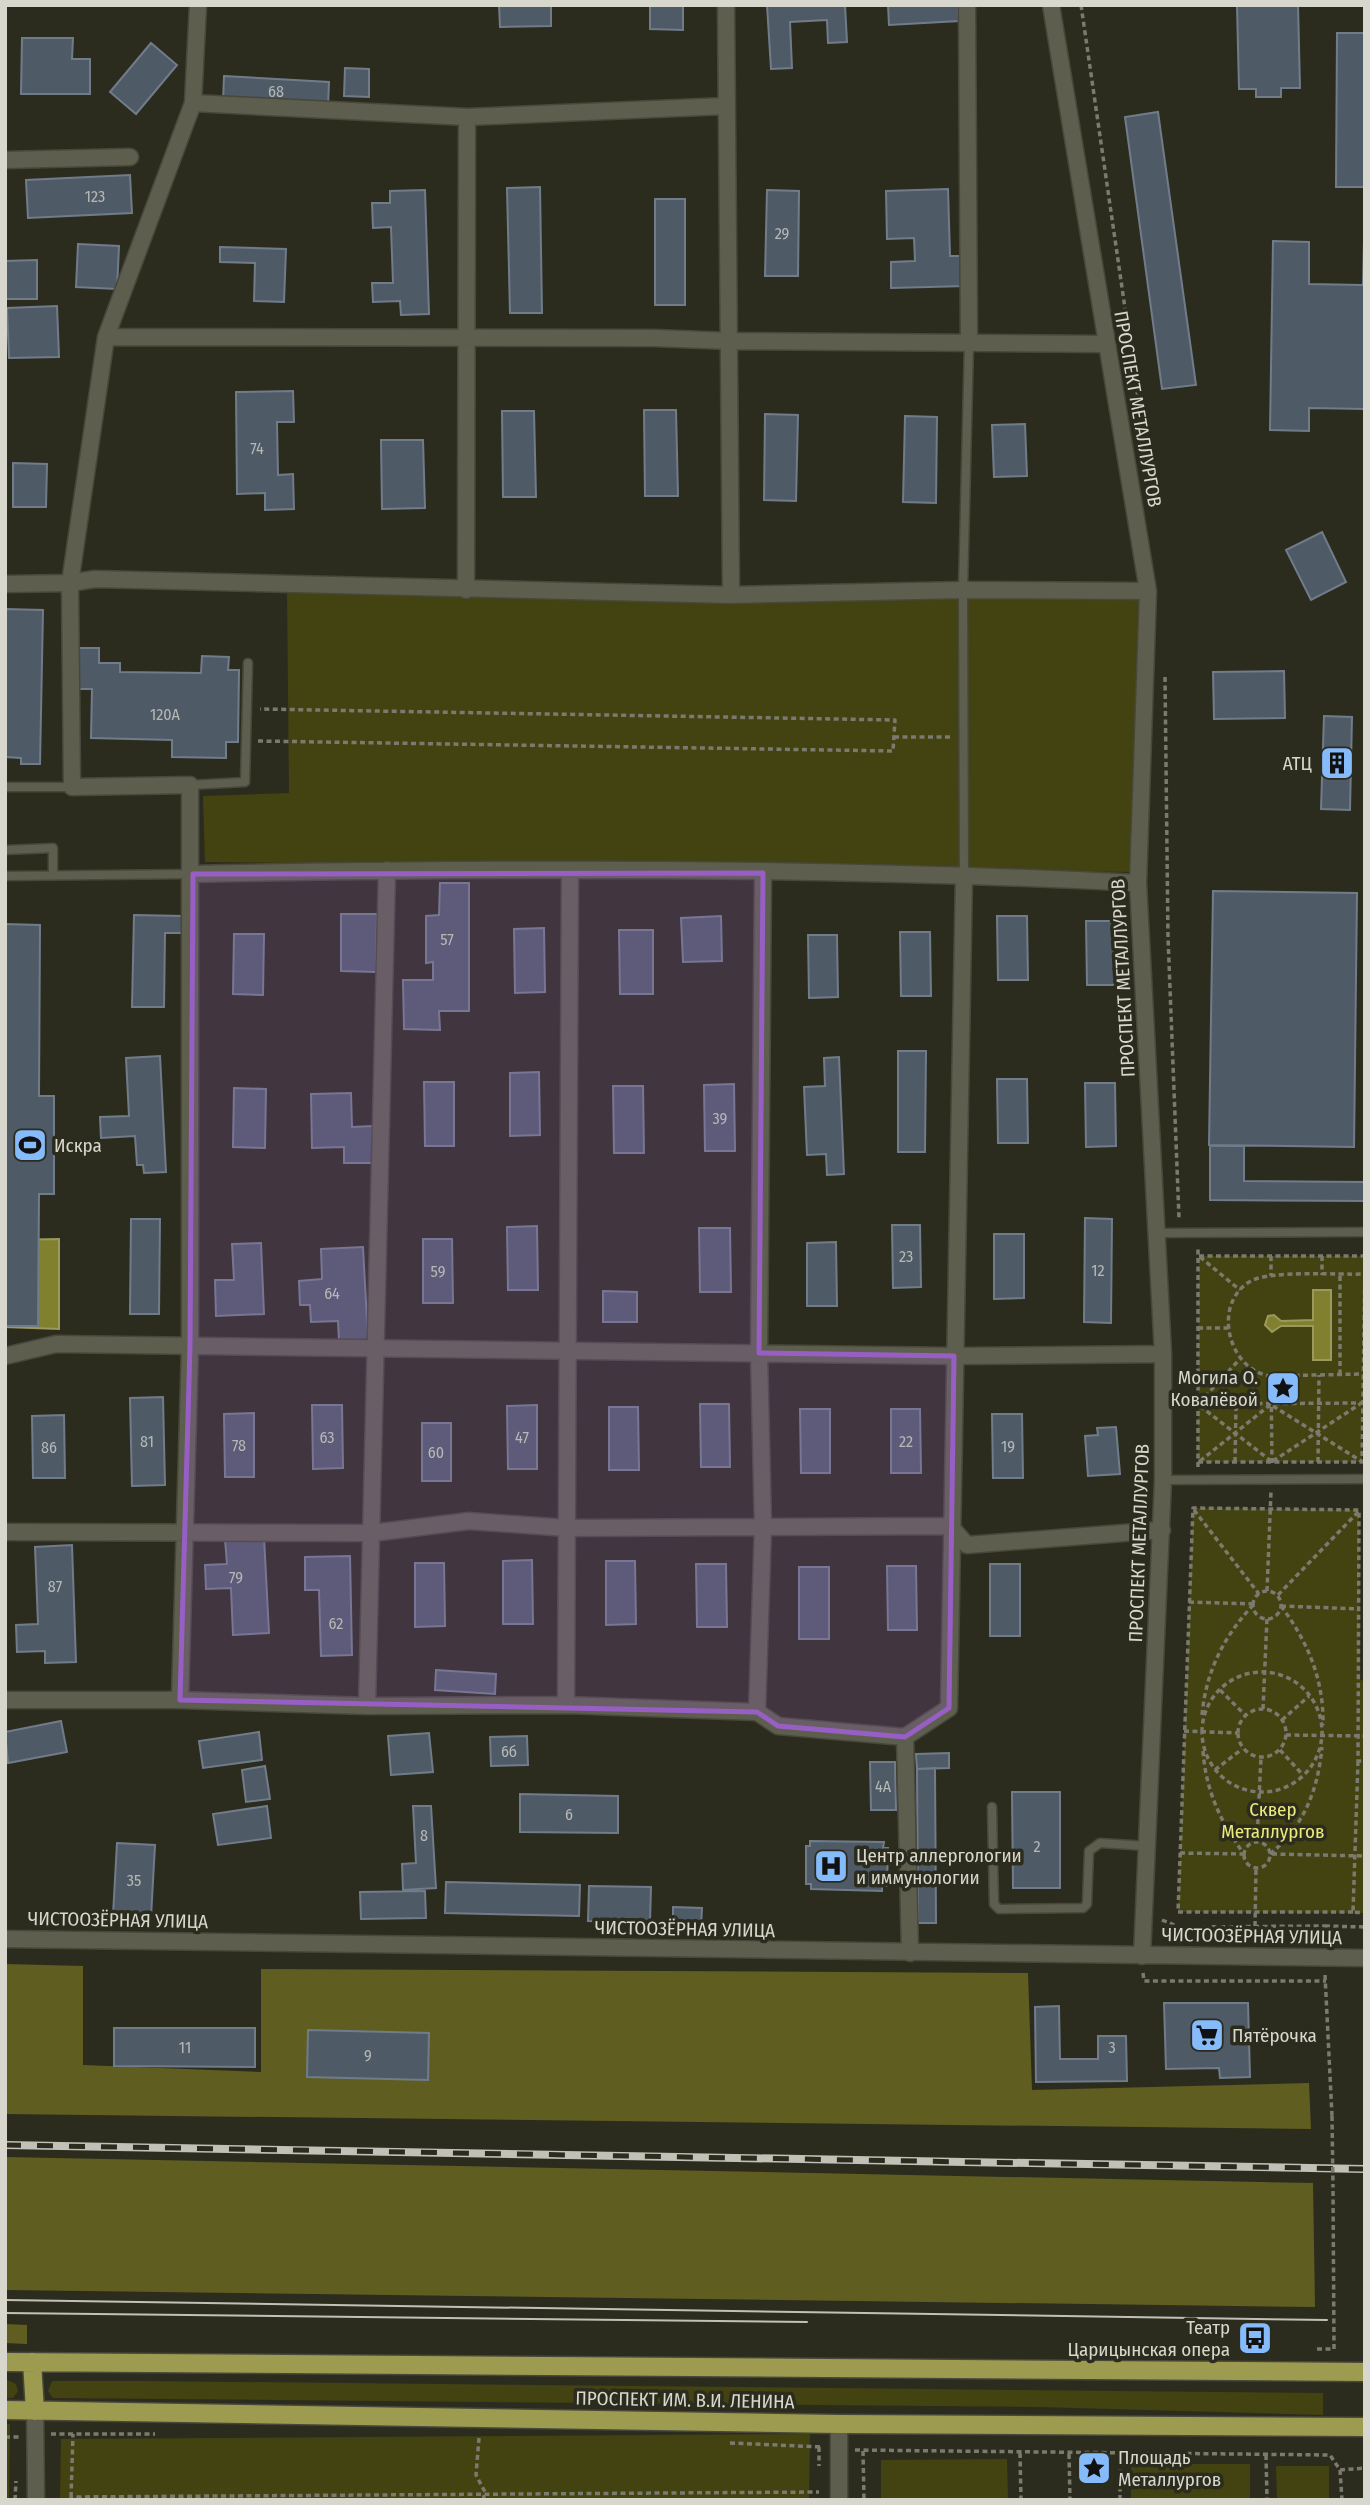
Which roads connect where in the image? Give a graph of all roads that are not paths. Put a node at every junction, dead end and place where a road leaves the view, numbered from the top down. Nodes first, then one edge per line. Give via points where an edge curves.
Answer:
1 (198, 5) edge
2 (726, 5) edge
3 (967, 5) edge
4 (1051, 5) edge
5 (192, 103) junction
6 (726, 106) junction
7 (467, 117) junction
8 (130, 157) dead end
9 (5, 160) edge
10 (106, 337) junction
11 (469, 340) junction
12 (729, 341) junction
13 (969, 343) junction
14 (1106, 345) junction
15 (70, 583) junction
16 (5, 584) edge
17 (466, 590) junction
18 (963, 590) junction
19 (1148, 591) junction
20 (731, 595) junction
21 (248, 663) dead end
22 (190, 785) junction
23 (5, 787) edge
24 (72, 787) junction
25 (5, 850) edge
26 (387, 870) junction
27 (570, 871) junction
28 (763, 873) junction
29 (192, 874) junction
30 (964, 874) junction
31 (5, 876) edge
32 (53, 876) junction
33 (1138, 883) junction
34 (1365, 1232) edge
35 (1158, 1233) junction
36 (190, 1346) junction
37 (376, 1347) junction
38 (568, 1350) junction
39 (759, 1353) junction
40 (1163, 1354) junction
41 (5, 1356) edge
42 (954, 1356) junction
43 (1365, 1479) edge
44 (1163, 1480) junction
45 (763, 1526) junction
46 (950, 1526) junction
47 (567, 1528) junction
48 (1162, 1530) junction
49 (5, 1532) edge
50 (184, 1533) junction
51 (372, 1533) junction
52 (5, 1700) edge
53 (180, 1700) junction
54 (565, 1705) junction
55 (367, 1706) junction
56 (757, 1712) junction
57 (905, 1737) junction
58 (992, 1807) dead end
59 (1147, 1846) junction
60 (5, 1939) edge
61 (910, 1953) junction
62 (1142, 1956) junction
63 (1365, 1958) edge
64 (5, 2362) edge
65 (32, 2362) junction
66 (1365, 2372) edge
67 (5, 2410) edge
68 (35, 2410) junction
69 (839, 2424) junction
70 (1365, 2427) edge
71 (36, 2500) edge
72 (839, 2500) edge

1 - 5 street
2 - 6 street
3 - 13 street
4 - 14 street, ПРОСПЕКТ МЕТАЛЛУРГОВ
5 - 7 street
5 - 10 street
6 - 7 street
6 - 12 street
7 - 11 street
8 - 9 street
10 - 11 street
10 - 15 street
11 - 12 street
11 - 17 street
12 - 13 street
12 - 20 street
13 - 14 street
13 - 18 lane
14 - 19 street, ПРОСПЕКТ МЕТАЛЛУРГОВ
15 - 16 street
15 - 17 street via 95,579
15 - 24 street
17 - 20 street
18 - 19 street
18 - 20 street
18 - 30 lane
19 - 33 street, ПРОСПЕКТ МЕТАЛЛУРГОВ
21 - 22 lane via 245,782
22 - 24 street
22 - 29 street
23 - 24 lane
25 - 32 lane via 53,848
26 - 27 street
26 - 29 street
26 - 37 street
27 - 28 street
27 - 38 street
28 - 30 street
28 - 39 street
29 - 32 lane
29 - 36 street
30 - 33 street
30 - 42 street
31 - 32 lane
33 - 35 street, ПРОСПЕКТ МЕТАЛЛУРГОВ
34 - 35 lane
35 - 40 street, ПРОСПЕКТ МЕТАЛЛУРГОВ
36 - 37 street
36 - 41 street via 56,1344
36 - 50 street
37 - 38 street
37 - 51 street
38 - 39 street
38 - 47 street
39 - 42 street
39 - 45 street
40 - 42 street
40 - 44 street, ПРОСПЕКТ МЕТАЛЛУРГОВ
42 - 46 street
43 - 44 lane
44 - 48 street, ПРОСПЕКТ МЕТАЛЛУРГОВ
45 - 46 street
45 - 47 street
45 - 56 street
46 - 48 street via 967,1545
46 - 57 street via 949,1708
47 - 51 street via 469,1521
47 - 54 street
48 - 59 street, ПРОСПЕКТ МЕТАЛЛУРГОВ
49 - 50 street
50 - 51 street
50 - 53 street
51 - 55 street
52 - 53 street
53 - 55 street
54 - 55 street
54 - 56 street
56 - 57 street via 778,1726
57 - 61 street
58 - 59 lane via 994,1904 999,1909 1083,1908 1093,1847 1100,1843
59 - 62 street, ПРОСПЕКТ МЕТАЛЛУРГОВ
60 - 61 street, ЧИСТООЗЁРНАЯ УЛИЦА
61 - 62 street, ЧИСТООЗЁРНАЯ УЛИЦА
62 - 63 street, ЧИСТООЗЁРНАЯ УЛИЦА
64 - 65 main road, ПРОСПЕКТ ИМ. В.И. ЛЕНИНА
65 - 66 main road, ПРОСПЕКТ ИМ. В.И. ЛЕНИНА
65 - 68 main road
67 - 68 main road, ПРОСПЕКТ ИМ. В.И. ЛЕНИНА
68 - 69 main road, ПРОСПЕКТ ИМ. В.И. ЛЕНИНА
68 - 71 street
69 - 70 main road, ПРОСПЕКТ ИМ. В.И. ЛЕНИНА
69 - 72 street

